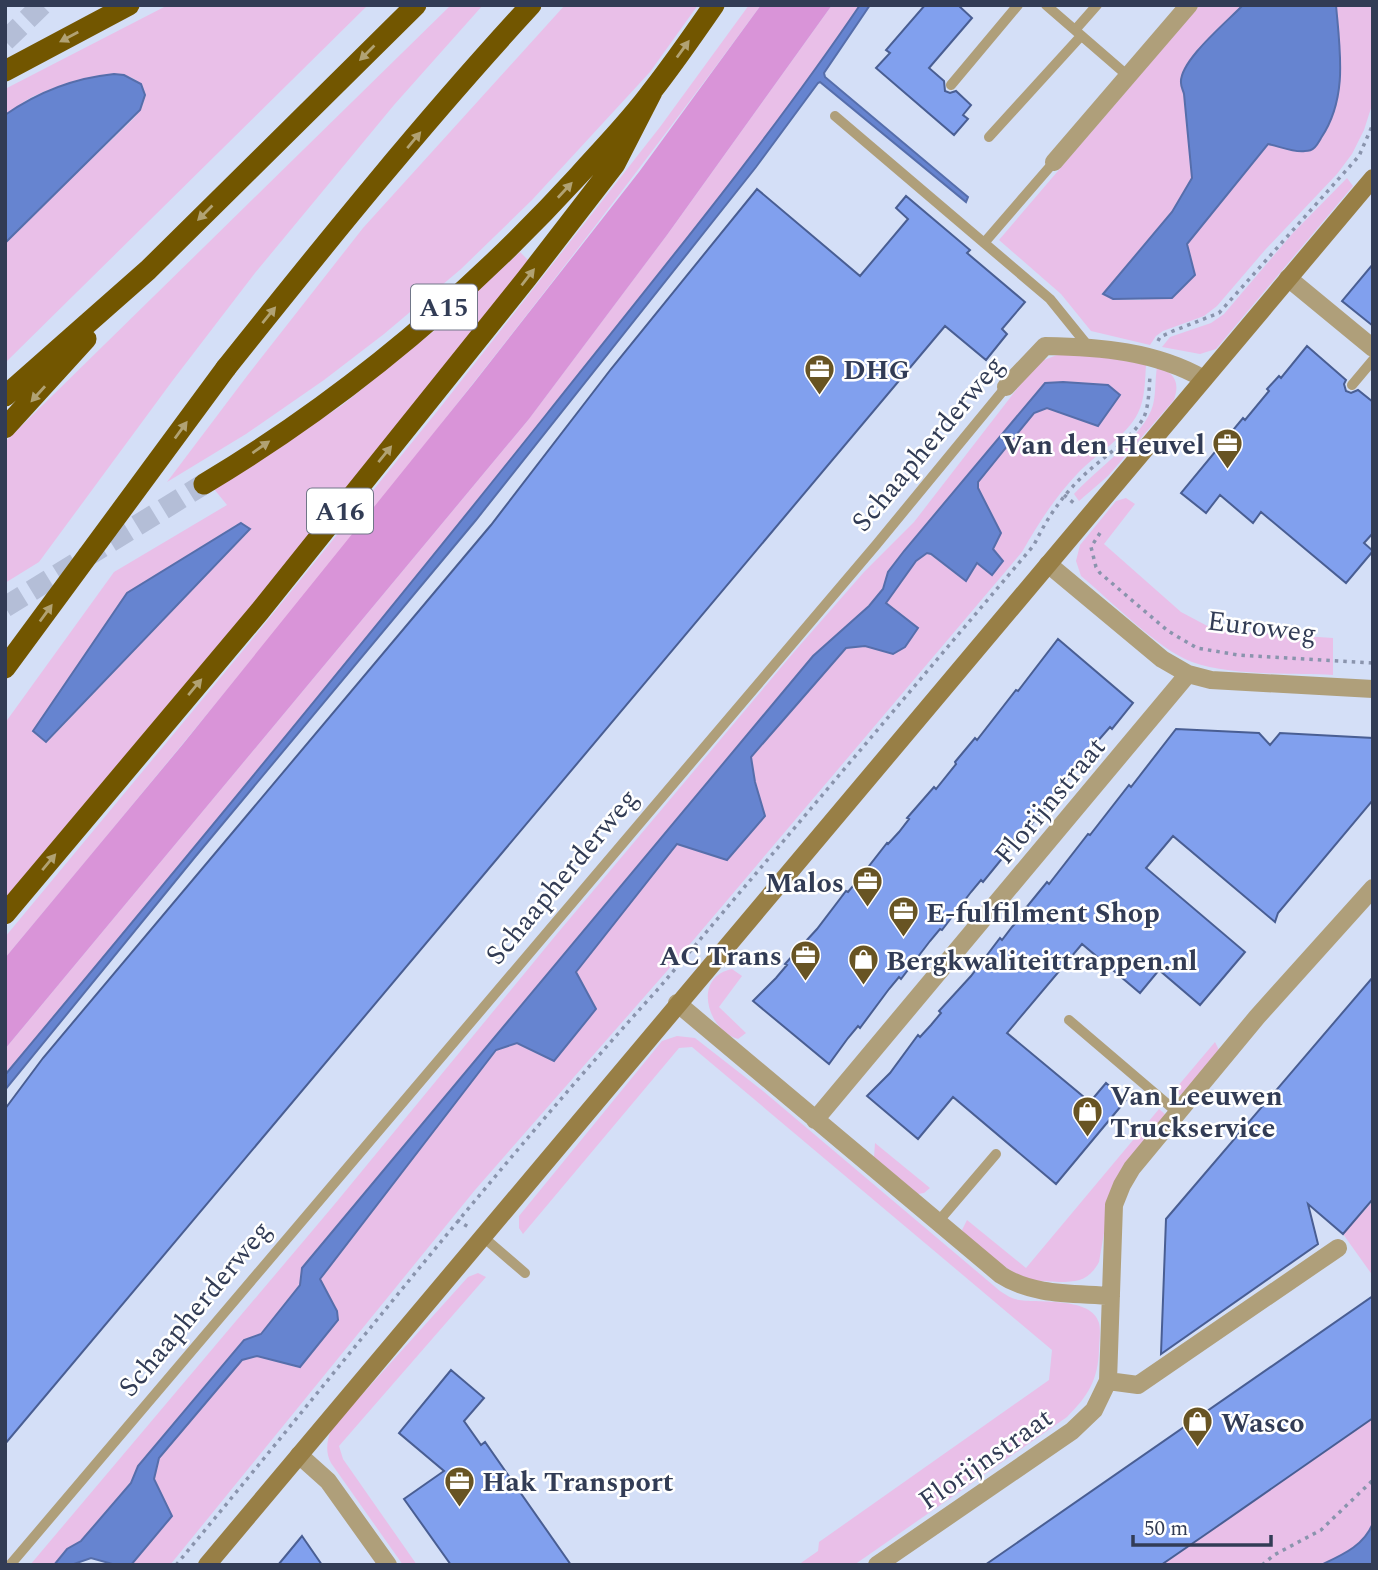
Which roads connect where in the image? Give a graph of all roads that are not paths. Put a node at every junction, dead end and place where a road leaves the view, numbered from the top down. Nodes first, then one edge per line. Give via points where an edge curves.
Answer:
1 (129, 5) edge
2 (416, 5) edge
3 (531, 5) edge
4 (715, 5) edge
5 (1018, 5) edge
6 (1046, 5) edge
7 (1097, 5) edge
8 (1189, 5) edge
9 (1078, 33) junction
10 (5, 71) edge
11 (1128, 76) junction
12 (951, 85) dead end
13 (652, 92) junction
14 (835, 116) dead end
15 (989, 137) dead end
16 (1055, 162) joint
17 (1373, 178) edge
18 (984, 243) junction
19 (148, 270) junction
20 (1288, 278) junction
21 (1088, 346) junction
22 (1373, 348) edge
23 (1373, 359) edge
24 (1203, 379) junction
25 (1352, 385) dead end
26 (1006, 387) joint
27 (5, 396) edge
28 (5, 428) edge
29 (204, 484) tunnel mouth
30 (1048, 564) junction
31 (5, 668) edge
32 (1188, 674) junction
33 (1373, 689) edge
34 (1373, 888) edge
35 (5, 914) edge
36 (677, 1003) junction
37 (1069, 1020) dead end
38 (1178, 1112) junction
39 (815, 1120) junction
40 (996, 1154) dead end
41 (937, 1223) junction
42 (482, 1236) junction
43 (1338, 1248) dead end
44 (525, 1273) dead end
45 (1111, 1296) junction
46 (1108, 1381) junction
47 (299, 1455) junction
48 (10, 1565) edge
49 (207, 1565) edge
50 (387, 1565) edge
51 (877, 1565) edge

1 -> 10 highway
2 -> 19 highway
31 -> 3 highway, bridge via 226,368 323,247
13 -> 4 highway, A15
5 - 12 lane
6 - 9 lane
7 - 9 lane
8 - 11 street
9 - 11 lane
9 - 15 lane
11 - 16 street
29 -> 13 highway, A15 via 327,401 485,271
35 -> 13 highway, A16 via 260,611 527,278 615,164
14 - 18 lane
16 - 18 lane
17 - 20 street
18 - 21 lane via 1050,299
19 - 27 highway
19 -> 28 highway
20 - 22 street
20 - 24 street
21 - 24 street, Schaapherderweg via 1154,358
21 - 26 street, Schaapherderweg via 1045,346
23 - 25 lane
24 - 30 street
26 - 48 lane, Schaapherderweg
30 - 32 street, Euroweg via 1162,660
30 - 36 street
32 - 33 street, Euroweg via 1211,680
32 - 39 street, Florijnstraat
34 - 38 street, Florijnstraat
36 - 39 street
36 - 42 street
37 - 38 lane
38 - 45 street, Florijnstraat via 1132,1168 1114,1205
39 - 41 street
40 - 41 lane
41 - 45 street via 1016,1285
42 - 44 lane
42 - 47 street
43 - 46 street via 1138,1385
45 - 46 street, Florijnstraat
46 - 51 street, Florijnstraat via 1084,1421
47 - 49 street
47 - 50 street via 328,1482

